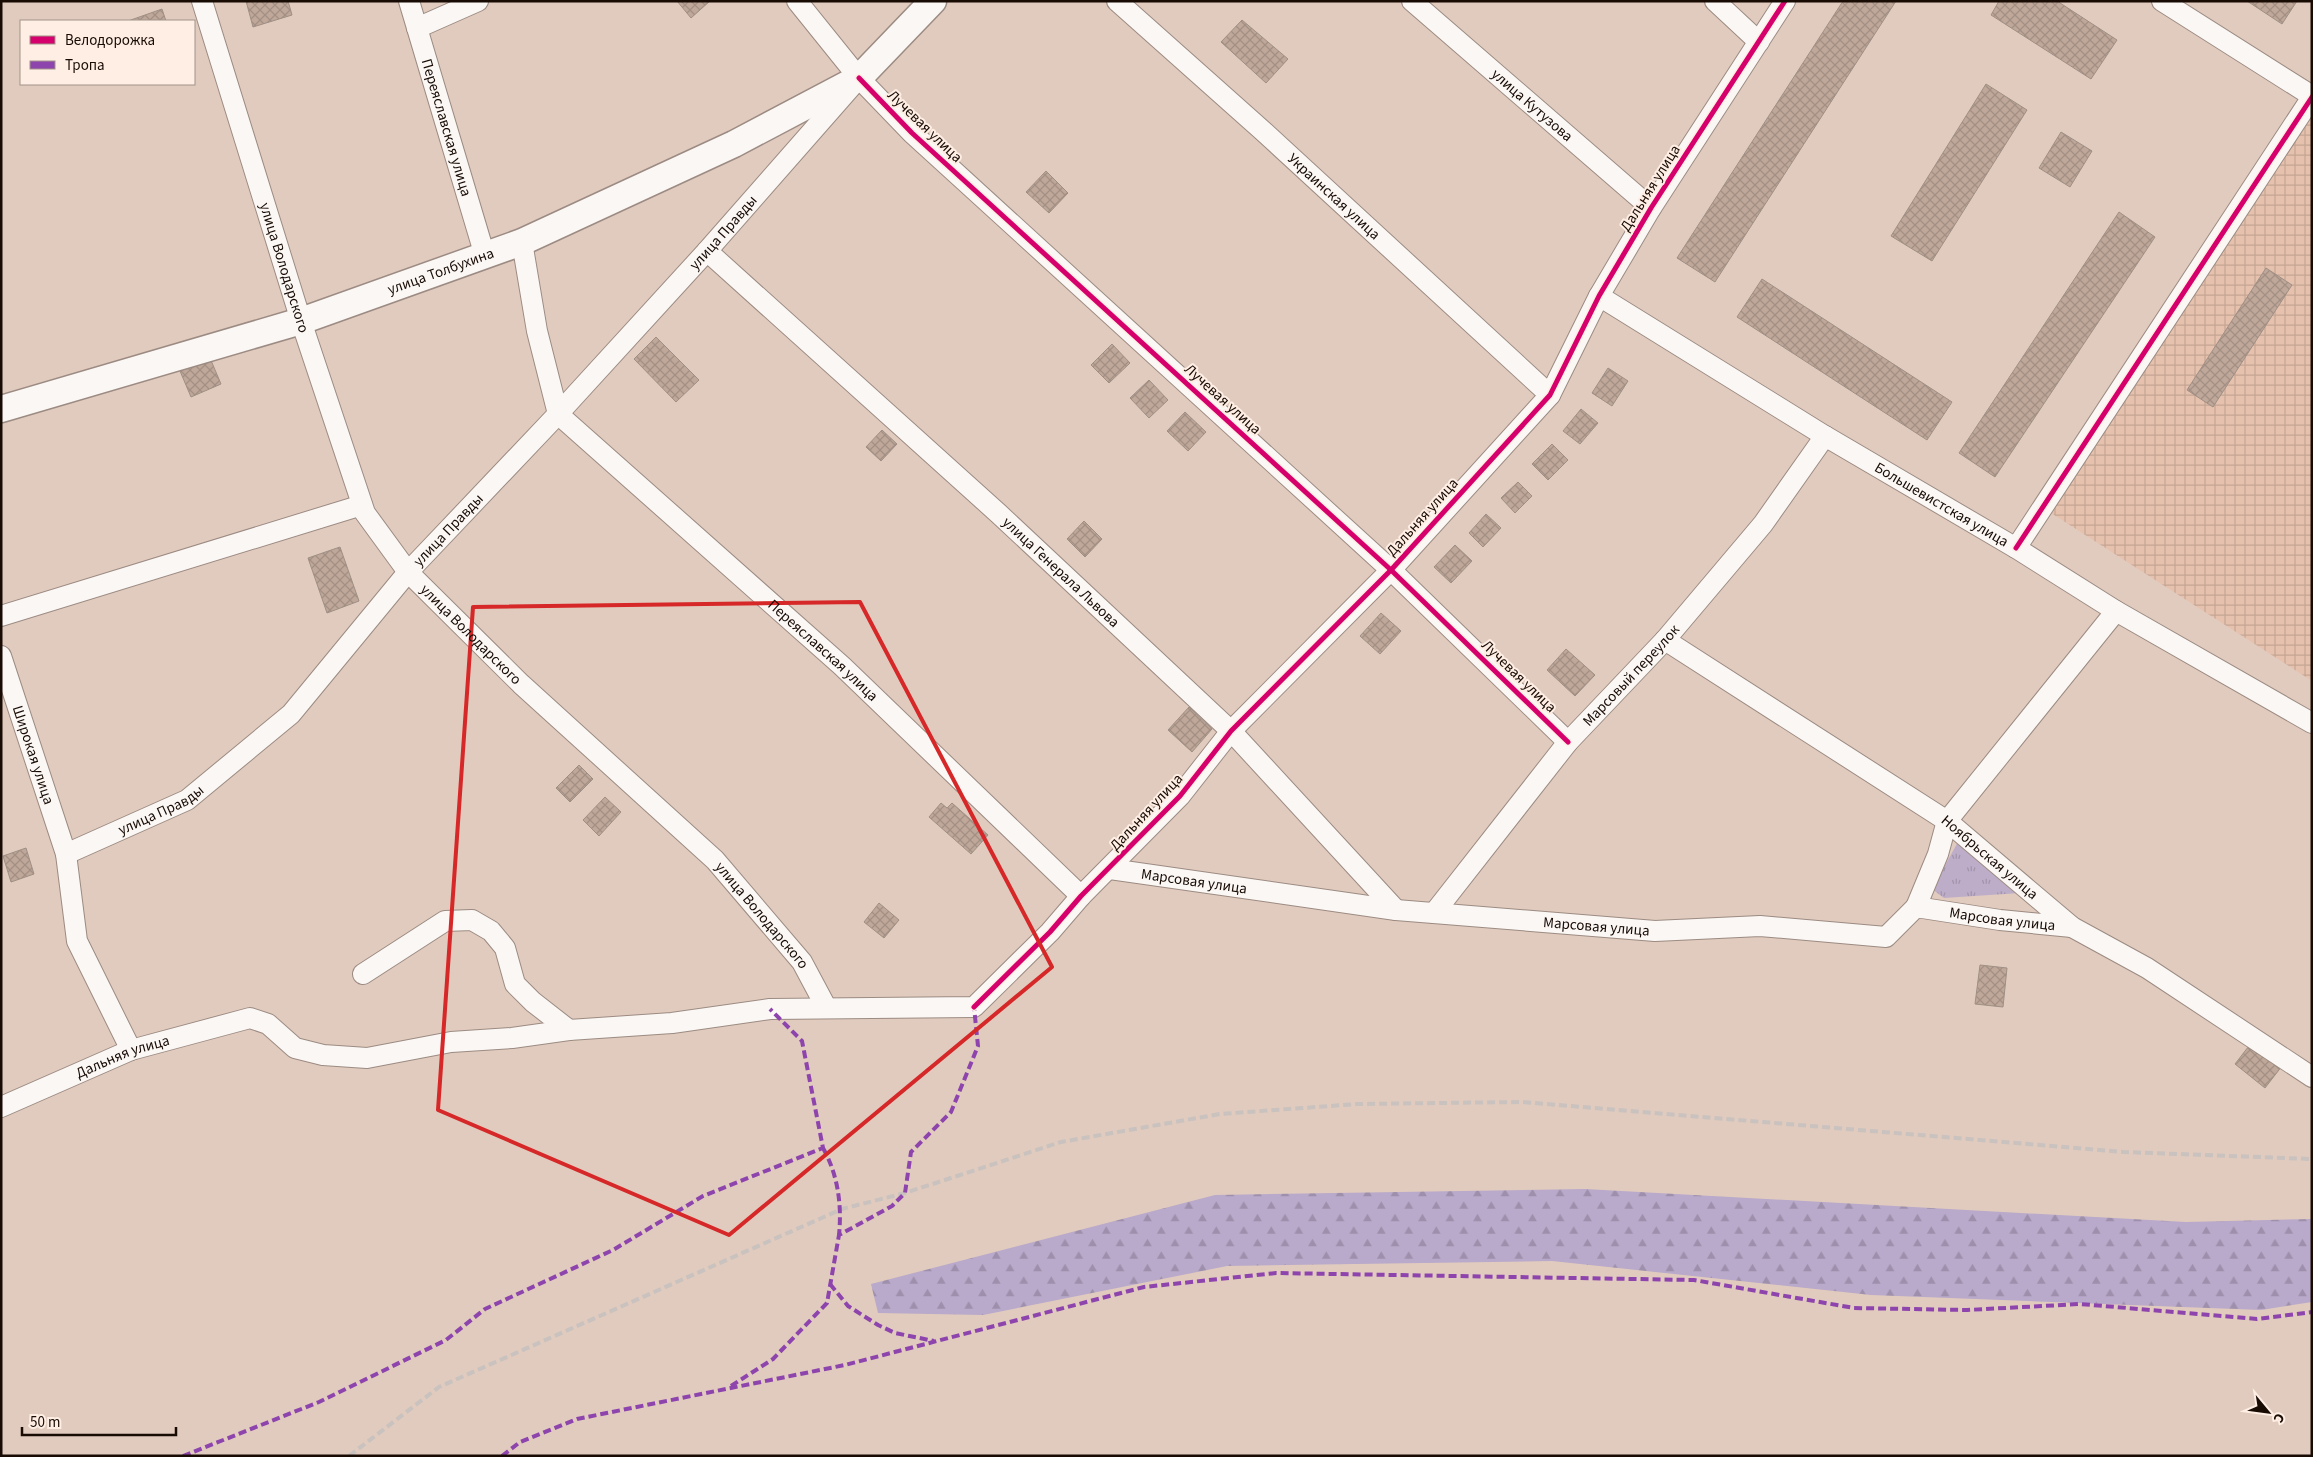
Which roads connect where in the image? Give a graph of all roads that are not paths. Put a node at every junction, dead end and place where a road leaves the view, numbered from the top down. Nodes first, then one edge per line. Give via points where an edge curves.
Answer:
1 (202, 1) edge
2 (409, 1) edge
3 (478, 1) edge
4 (797, 1) edge
5 (933, 1) edge
6 (1117, 1) edge
7 (1412, 1) edge
8 (1715, 1) edge
9 (1785, 1) edge
10 (2162, 1) edge
11 (417, 28) junction
12 (1759, 42) junction
13 (859, 78) junction
14 (2312, 97) edge
15 (1651, 208) junction
16 (522, 242) junction
17 (707, 251) junction
18 (485, 256) junction
19 (1599, 296) junction
20 (301, 321) junction
21 (1550, 395) junction
22 (1, 409) edge
23 (558, 414) junction
24 (1825, 436) junction
25 (362, 505) junction
26 (2016, 548) junction
27 (1391, 570) junction
28 (408, 572) junction
29 (2116, 612) junction
30 (1, 616) edge
31 (1665, 640) junction
32 (1, 656) edge
33 (2312, 724) edge
34 (1231, 731) junction
35 (1568, 742) junction
36 (1948, 821) junction
37 (66, 854) junction
38 (1110, 869) junction
39 (1081, 896) junction
40 (1916, 907) junction
41 (1396, 910) junction
42 (1434, 914) junction
43 (2072, 927) junction
44 (363, 974) dead end
45 (826, 1007) junction
46 (569, 1030) junction
47 (130, 1050) junction
48 (2312, 1077) edge
49 (1, 1108) edge

1 - 20 street, улица Володарского
2 - 11 street, Переяславская улица
3 - 11 street
4 - 13 street, Лучевая улица
5 - 13 main road, улица Правды
6 - 21 street, Украинская улица
7 - 15 street, улица Кутузова
8 - 12 street
9 - 12 street, Дальняя улица
10 - 14 street
11 - 18 street, Переяславская улица
12 - 15 street, Дальняя улица
13 - 16 main road, улица Толбухина via 734,144
13 - 17 street, улица Правды
13 - 27 street, Лучевая улица via 912,133
14 - 26 street
15 - 19 street, Дальняя улица
16 - 18 main road, улица Толбухина
16 - 23 street via 536,331
17 - 23 street, улица Правды
17 - 34 street, улица Генерала Львова via 999,514
18 - 20 main road, улица Толбухина
19 - 21 street, Дальняя улица
19 - 24 street, Большевистская улица
20 - 22 main road, улица Толбухина
20 - 25 street, улица Володарского
21 - 27 street, Дальняя улица
23 - 28 street, улица Правды
23 - 39 street, Переяславская улица via 842,666
24 - 26 street, Большевистская улица
24 - 31 street, Марсовый переулок via 1763,524
25 - 28 street, улица Володарского
25 - 30 street
26 - 29 street, Большевистская улица
27 - 34 street, Дальняя улица
27 - 35 street, Лучевая улица
28 - 37 street, улица Правды via 291,714 187,800
28 - 45 street, улица Володарского via 521,684 715,860 802,962
29 - 33 street, Большевистская улица
29 - 36 street
31 - 35 street, Марсовый переулок
31 - 36 street, Ноябрьская улица
32 - 37 street, Широкая улица
34 - 38 street, Дальняя улица via 1180,796
34 - 41 street, улица Генерала Львова
35 - 42 street, Марсовый переулок
36 - 40 street
36 - 43 street, Ноябрьская улица
37 - 47 street via 77,941
38 - 39 street, Дальняя улица
38 - 41 street, Марсовая улица
39 - 45 street, Дальняя улица via 1050,932 974,1007
40 - 42 street, Марсовая улица via 1886,937 1760,926 1655,931
40 - 43 street, Марсовая улица
41 - 42 street, Марсовая улица
43 - 48 street, Ноябрьская улица via 2147,968
44 - 46 street via 445,921 472,920 491,931 505,948 515,984
45 - 46 street via 770,1009 672,1023
46 - 47 street, Дальняя улица via 451,1042 367,1058 323,1055 295,1048 268,1024 250,1018
47 - 49 street, Дальняя улица

